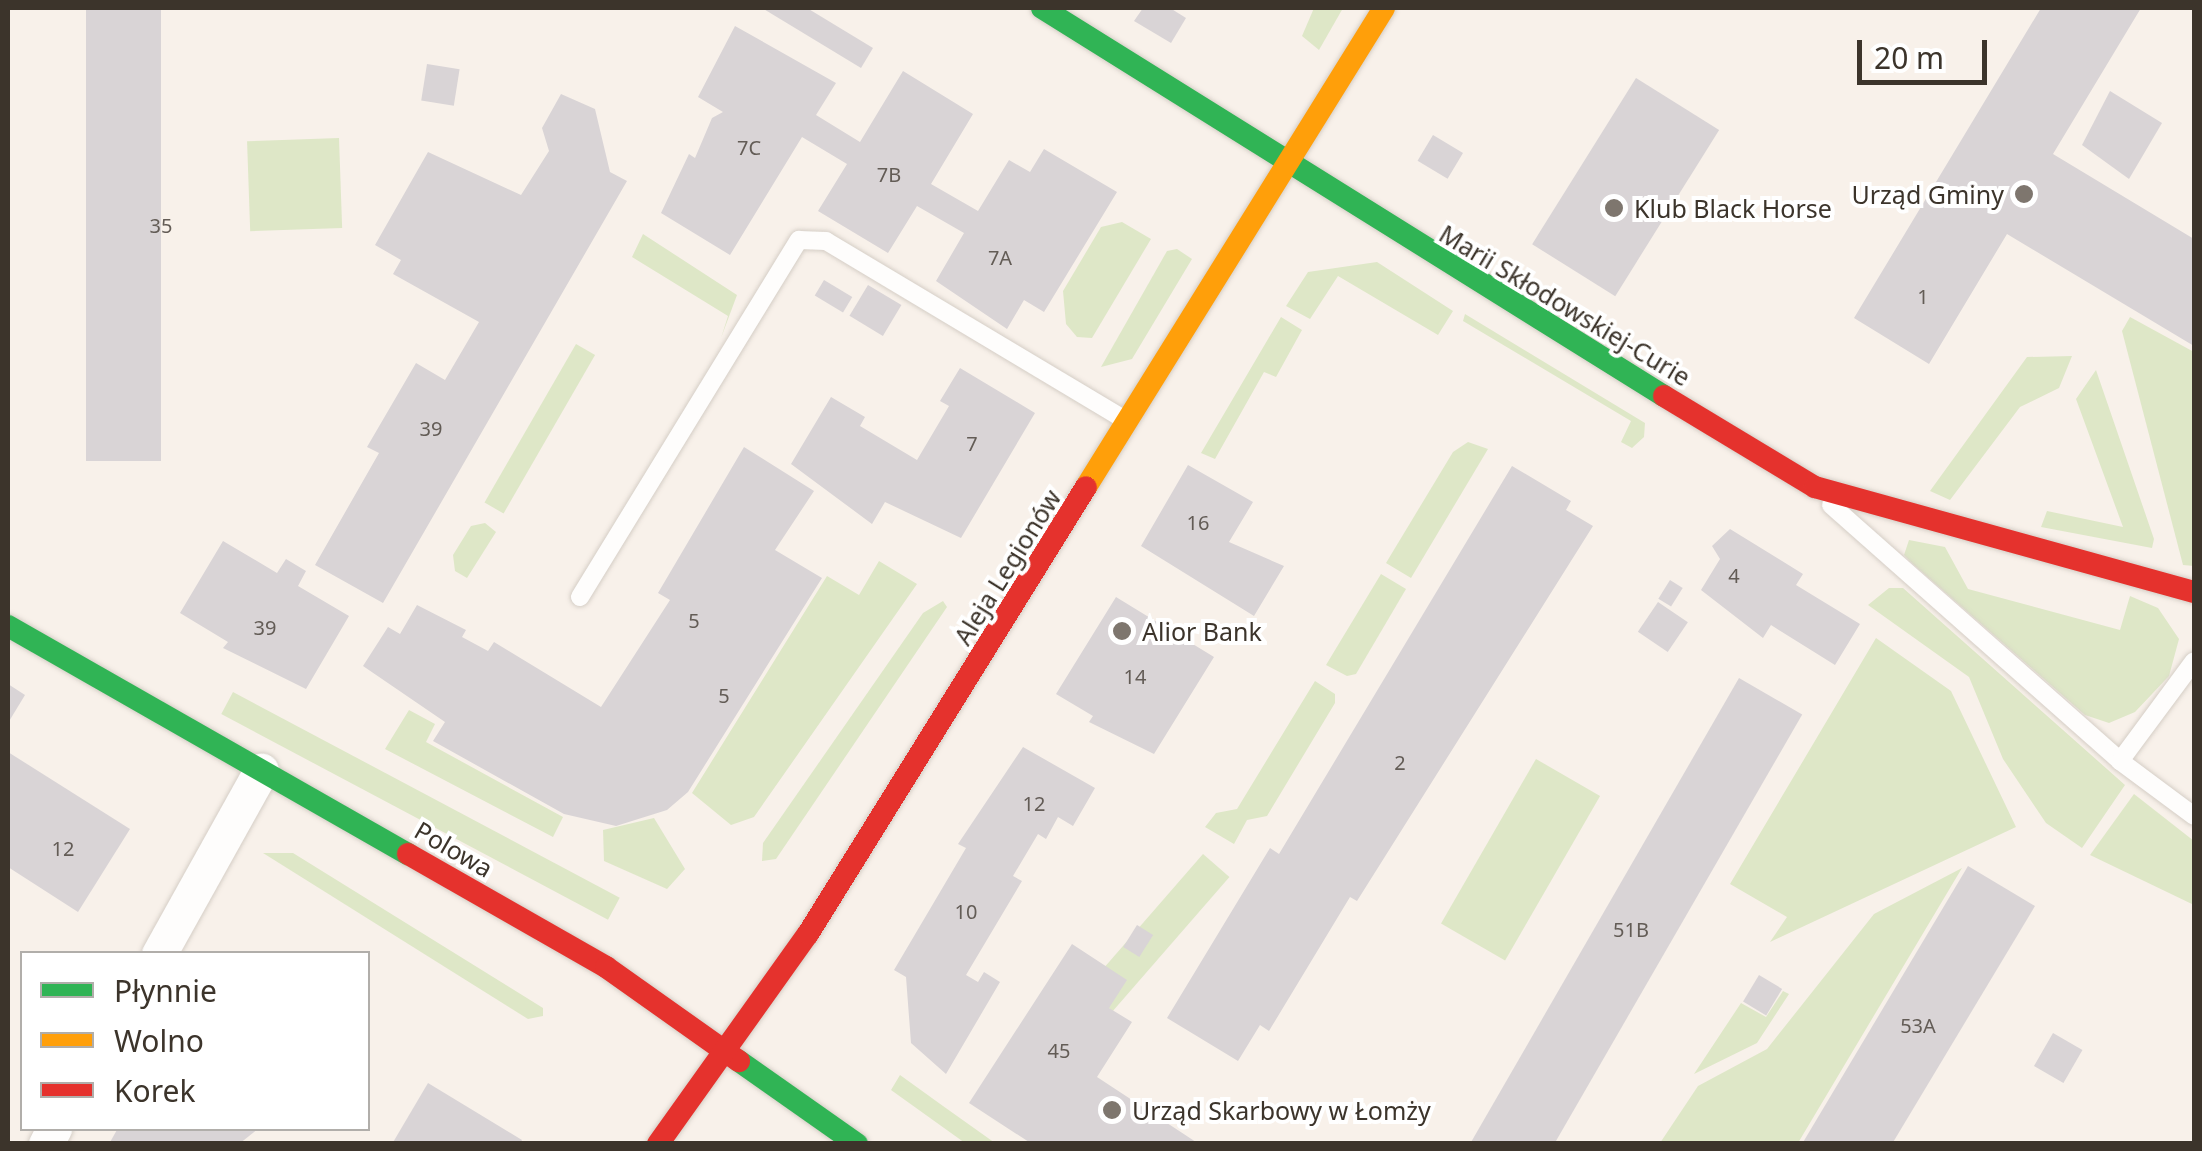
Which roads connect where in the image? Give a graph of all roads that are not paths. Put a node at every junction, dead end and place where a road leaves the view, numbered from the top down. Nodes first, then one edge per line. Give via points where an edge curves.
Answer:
1 (1042, 8) edge
2 (1384, 8) edge
3 (1289, 166) junction
4 (1130, 423) junction
5 (1815, 488) junction
6 (2194, 592) edge
7 (580, 597) dead end
8 (8, 626) edge
9 (2194, 661) edge
10 (2120, 761) junction
11 (261, 771) junction
12 (2194, 816) edge
13 (160, 951) edge
14 (723, 1049) junction
15 (658, 1144) edge
16 (858, 1144) edge

1 - 3 street, Marii Skłodowskiej-Curie
2 - 3 street, Aleja Legionów
3 - 4 street, Aleja Legionów
3 - 5 street, Marii Skłodowskiej-Curie
4 - 7 lane via 826,241 799,240
4 - 14 street, Aleja Legionów via 808,934
5 - 6 street, Marii Skłodowskiej-Curie
5 - 10 lane, Marii Skłodowskiej-Curie via 1882,556
8 - 11 street, Polowa
9 - 10 lane
10 - 12 lane, Marii Skłodowskiej-Curie
11 - 13 street
11 - 14 street, Polowa via 606,967
14 - 15 street, Aleja Legionów
14 - 16 street, Polowa

